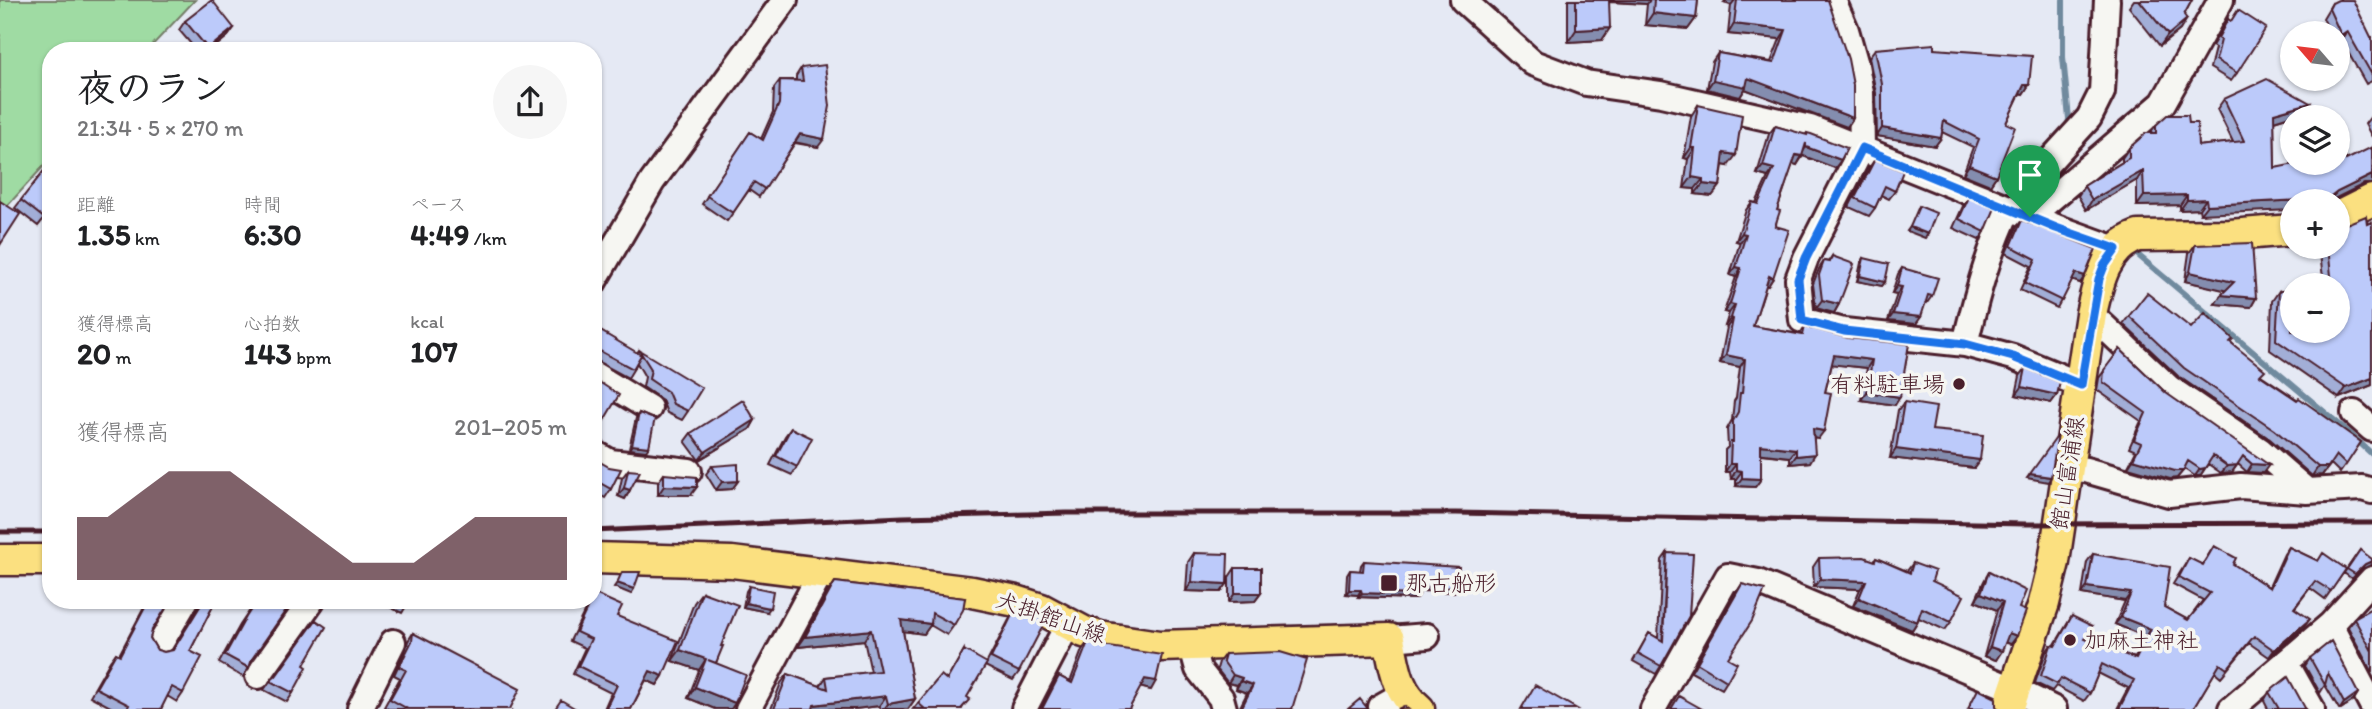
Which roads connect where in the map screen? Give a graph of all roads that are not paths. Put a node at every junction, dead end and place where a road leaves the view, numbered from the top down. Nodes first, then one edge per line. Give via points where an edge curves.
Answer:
1 (785, 0) edge
2 (1463, 0) edge
3 (1833, 0) edge
4 (2107, 0) edge
5 (2221, 0) edge
6 (1862, 148) junction
7 (2372, 200) edge
8 (2350, 211) edge
9 (2020, 213) junction
10 (2280, 231) edge
11 (2116, 249) junction
12 (602, 267) edge
13 (2091, 314) junction
14 (1965, 344) junction
15 (602, 379) edge
16 (2081, 385) junction
17 (649, 408) dead end
18 (602, 457) edge
19 (2068, 468) junction
20 (689, 471) dead end
21 (2307, 491) junction
22 (2372, 491) edge
23 (602, 558) edge
24 (42, 560) edge
25 (0, 561) edge
26 (821, 573) junction
27 (2372, 579) edge
28 (181, 609) edge
29 (306, 609) edge
30 (1068, 624) junction
31 (2330, 625) junction
32 (1427, 636) dead end
33 (1389, 639) junction
34 (393, 642) dead end
35 (1191, 643) junction
36 (159, 646) dead end
37 (2286, 663) junction
38 (258, 676) dead end
39 (2012, 699) edge
40 (1401, 703) edge
41 (2372, 705) edge
42 (360, 709) edge
43 (748, 709) edge
44 (1024, 709) edge
45 (1224, 709) edge
46 (1653, 709) edge
47 (2054, 709) edge
48 (2231, 709) edge
49 (2312, 709) edge

1 - 12 street via 652,181
2 - 6 street via 1533,63 1586,83 1661,94 1810,128
3 - 6 street via 1856,65
4 - 9 street via 2102,92 2090,118 2046,165
5 - 9 street via 2163,103
6 - 9 street
6 - 14 street via 1798,279 1802,320 1844,331
7 - 8 main road
9 - 11 street
9 - 14 street via 1995,241
10 - 11 main road via 2138,236
11 - 13 main road, 館山富浦線 via 2099,279
13 - 16 main road, 館山富浦線
13 - 21 street via 2169,388 2261,451
14 - 16 street via 2013,357
15 - 17 street
16 - 19 main road, 館山富浦線
18 - 20 street
19 - 21 street via 2169,494 2241,486
19 - 39 main road, 館山富浦線 via 2054,562
21 - 22 street
23 - 26 main road, 犬掛館山線 via 732,562
24 - 25 main road
26 - 30 main road, 犬掛館山線 via 994,596 1041,609
26 - 43 street
27 - 31 street
28 - 36 street
29 - 38 street
30 - 35 main road, 犬掛館山線 via 1100,637 1160,646
30 - 44 street
31 - 37 street
31 - 41 street
32 - 33 street
33 - 35 main road, 犬掛館山線
33 - 40 main road
34 - 42 street
35 - 45 street via 1198,669
37 - 48 street
37 - 49 street
39 - 46 street via 1758,582 1728,576
39 - 47 street

